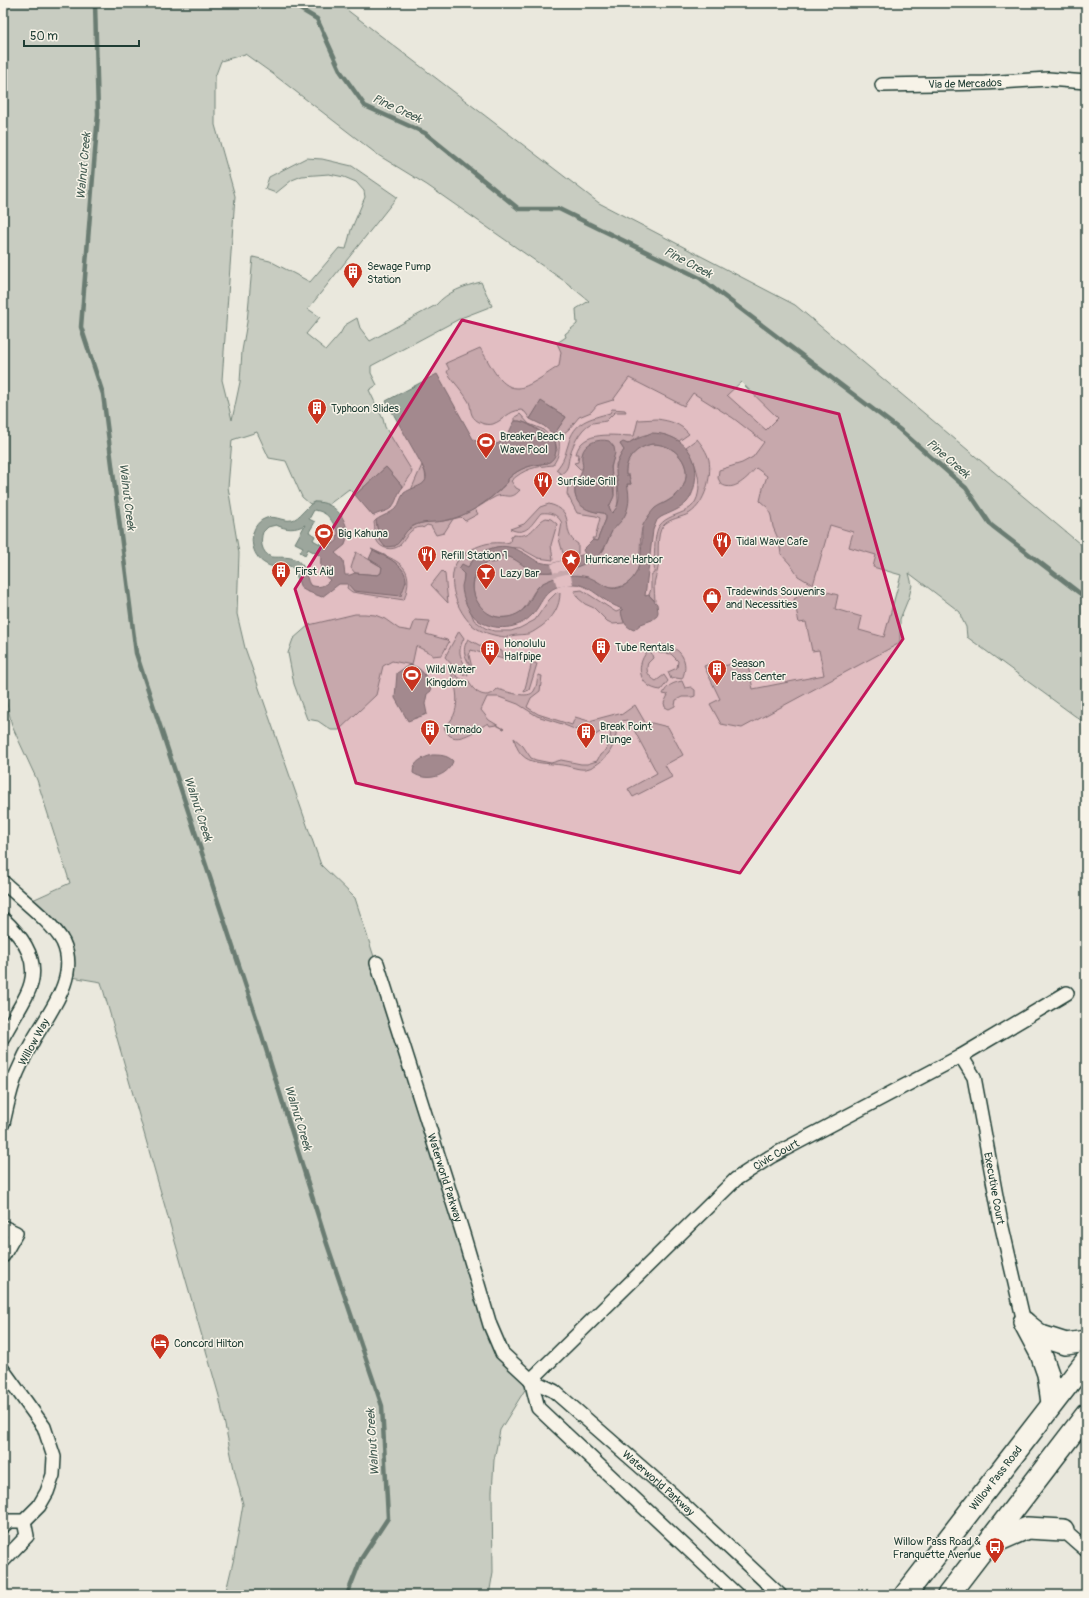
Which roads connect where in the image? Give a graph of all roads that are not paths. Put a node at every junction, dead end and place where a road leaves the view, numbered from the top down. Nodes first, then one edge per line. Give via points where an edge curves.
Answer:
1 (1086, 82) edge
2 (882, 85) dead end
3 (3, 882) edge
4 (3, 919) edge
5 (377, 963) dead end
6 (1067, 993) dead end
7 (3, 1038) edge
8 (961, 1056) junction
9 (3, 1123) edge
10 (3, 1227) edge
11 (3, 1256) edge
12 (1024, 1322) junction
13 (1086, 1341) edge
14 (1086, 1361) edge
15 (3, 1370) edge
16 (531, 1380) junction
17 (1052, 1404) junction
18 (1086, 1415) edge
19 (24, 1521) junction
20 (3, 1526) edge
21 (1063, 1530) joint
22 (986, 1546) junction
23 (1086, 1550) edge
24 (3, 1561) edge
25 (737, 1595) edge
26 (780, 1595) edge
27 (905, 1595) edge
28 (948, 1595) edge

1 - 2 street, Via de Mercados via 1048,79
3 - 9 street, Willow Way via 55,930 62,941 68,962 60,993 16,1074
4 - 7 street via 23,940 29,950 32,964 28,994
5 - 16 street, Waterworld Parkway via 490,1325 502,1353
6 - 8 street, Civic Court
8 - 12 street, Executive Court via 974,1076 1001,1223
8 - 16 street, Civic Court via 770,1157 736,1179
10 - 11 street via 16,1232
12 - 13 main road via 1041,1336 1066,1344
12 - 17 main road via 1041,1354 1048,1374
14 - 17 main road, Willow Pass Road
15 - 19 street via 44,1428 54,1457 53,1475 47,1492 39,1506
16 - 25 street via 538,1408
16 - 26 street, Waterworld Parkway via 554,1391 673,1495
17 - 27 main road, Willow Pass Road
18 - 22 main road
19 - 20 street via 9,1521
19 - 24 street via 27,1536
21 - 22 main road via 1027,1528
21 - 23 street
22 - 28 main road

